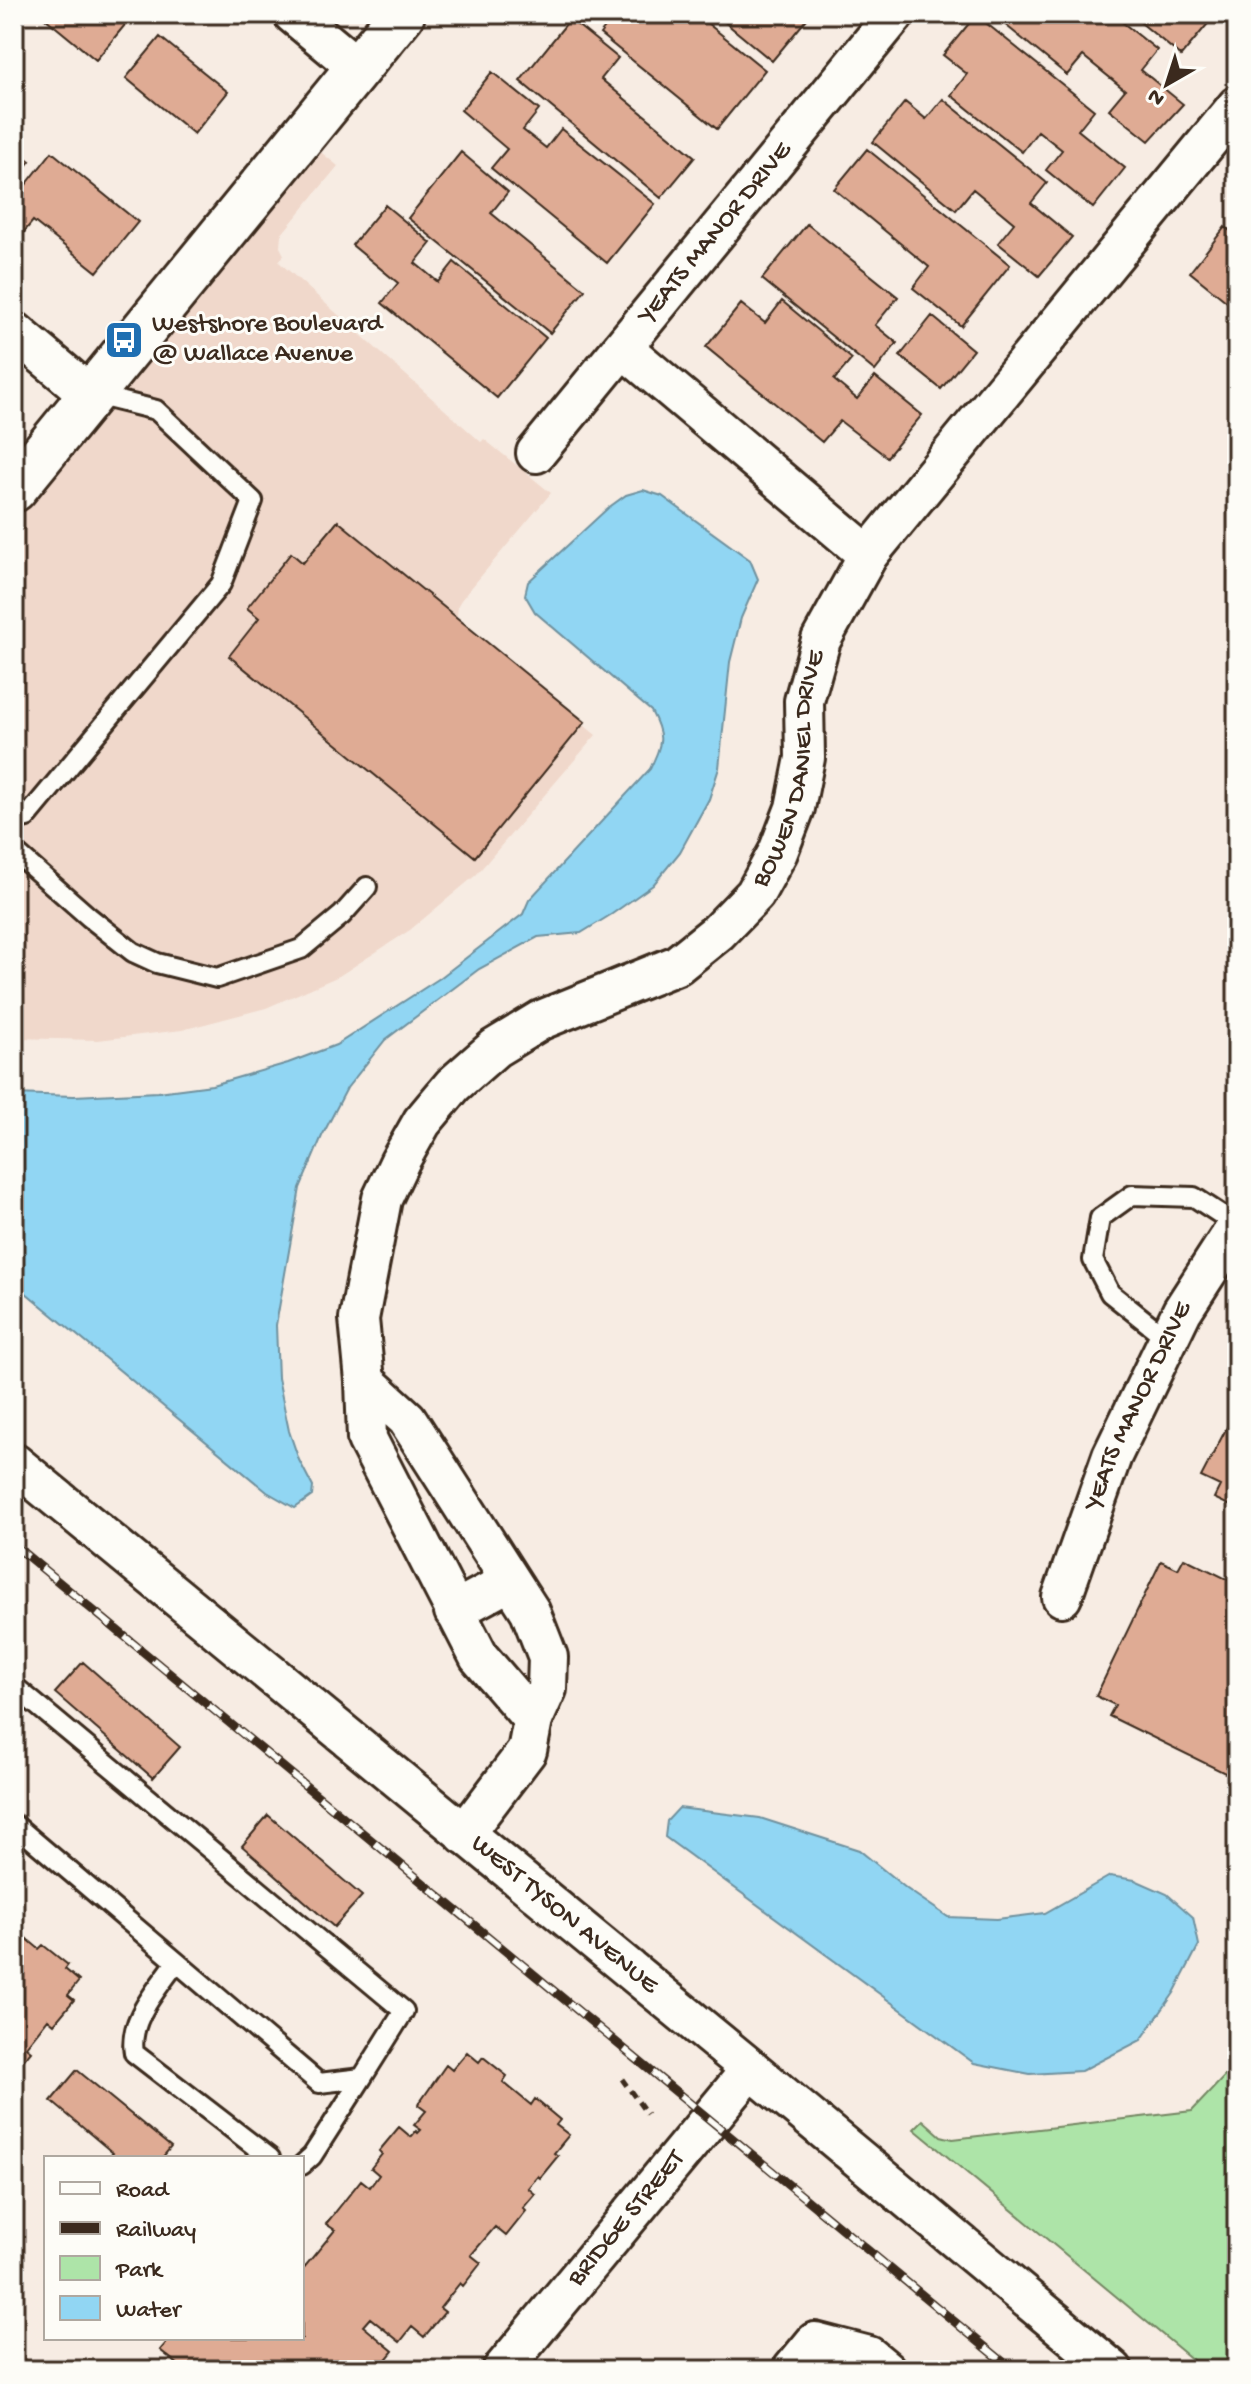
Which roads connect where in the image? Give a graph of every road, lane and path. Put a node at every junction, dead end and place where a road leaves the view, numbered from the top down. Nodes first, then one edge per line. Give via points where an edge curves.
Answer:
1 (293, 14) edge
2 (402, 14) edge
3 (895, 14) edge
4 (358, 68) junction
5 (1237, 106) edge
6 (14, 331) edge
7 (623, 348) junction
8 (89, 394) junction
9 (536, 453) dead end
10 (14, 489) edge
11 (868, 555) junction
12 (14, 820) edge
13 (14, 851) edge
14 (367, 887) dead end
15 (1237, 1226) edge
16 (1169, 1340) junction
17 (365, 1381) junction
18 (14, 1463) edge
19 (510, 1581) junction
20 (1062, 1597) dead end
21 (454, 1611) junction
22 (14, 1686) edge
23 (533, 1720) junction
24 (14, 1824) edge
25 (464, 1834) junction
26 (176, 1962) junction
27 (751, 2069) junction
28 (362, 2078) junction
29 (622, 2079) dead end
30 (647, 2114) dead end
31 (267, 2156) edge
32 (304, 2163) edge
33 (502, 2370) edge
34 (792, 2370) edge
35 (886, 2370) edge
36 (1113, 2370) edge

1 - 4 street
2 - 4 street
3 - 7 street, YEATS MANOR DRIVE
4 - 8 street
5 - 11 street, BOWEN DANIEL DRIVE
6 - 8 street
7 - 9 street, YEATS MANOR DRIVE
7 - 11 street
8 - 10 street
8 - 12 lane via 156,410 253,501 221,584 27,817
11 - 17 street, BOWEN DANIEL DRIVE via 821,640 804,701 805,758 795,808 755,894 677,965 541,1020 495,1048 422,1122 382,1199 359,1319
13 - 14 lane via 133,952 217,978 301,949
15 - 16 street, YEATS MANOR DRIVE
15 - 16 lane via 1194,1197 1132,1195 1100,1218 1093,1260 1110,1293
16 - 20 street, YEATS MANOR DRIVE via 1112,1456
17 - 19 street via 407,1419
17 - 21 street, BOWEN DANIEL DRIVE via 367,1439
18 - 25 street, WEST TYSON AVENUE
19 - 21 street
19 - 23 street via 530,1611 548,1657 547,1689
21 - 23 street, BOWEN DANIEL DRIVE via 479,1657
22 - 28 lane via 404,2011
23 - 25 street via 527,1751
24 - 26 lane
25 - 27 street, WEST TYSON AVENUE
26 - 28 lane via 319,2083
26 - 31 lane via 140,2014 131,2037 134,2053
27 - 33 street, BRIDGE STREET
27 - 36 street, WEST TYSON AVENUE
28 - 32 lane
29 - 30 path
34 - 35 street via 815,2342 869,2356

